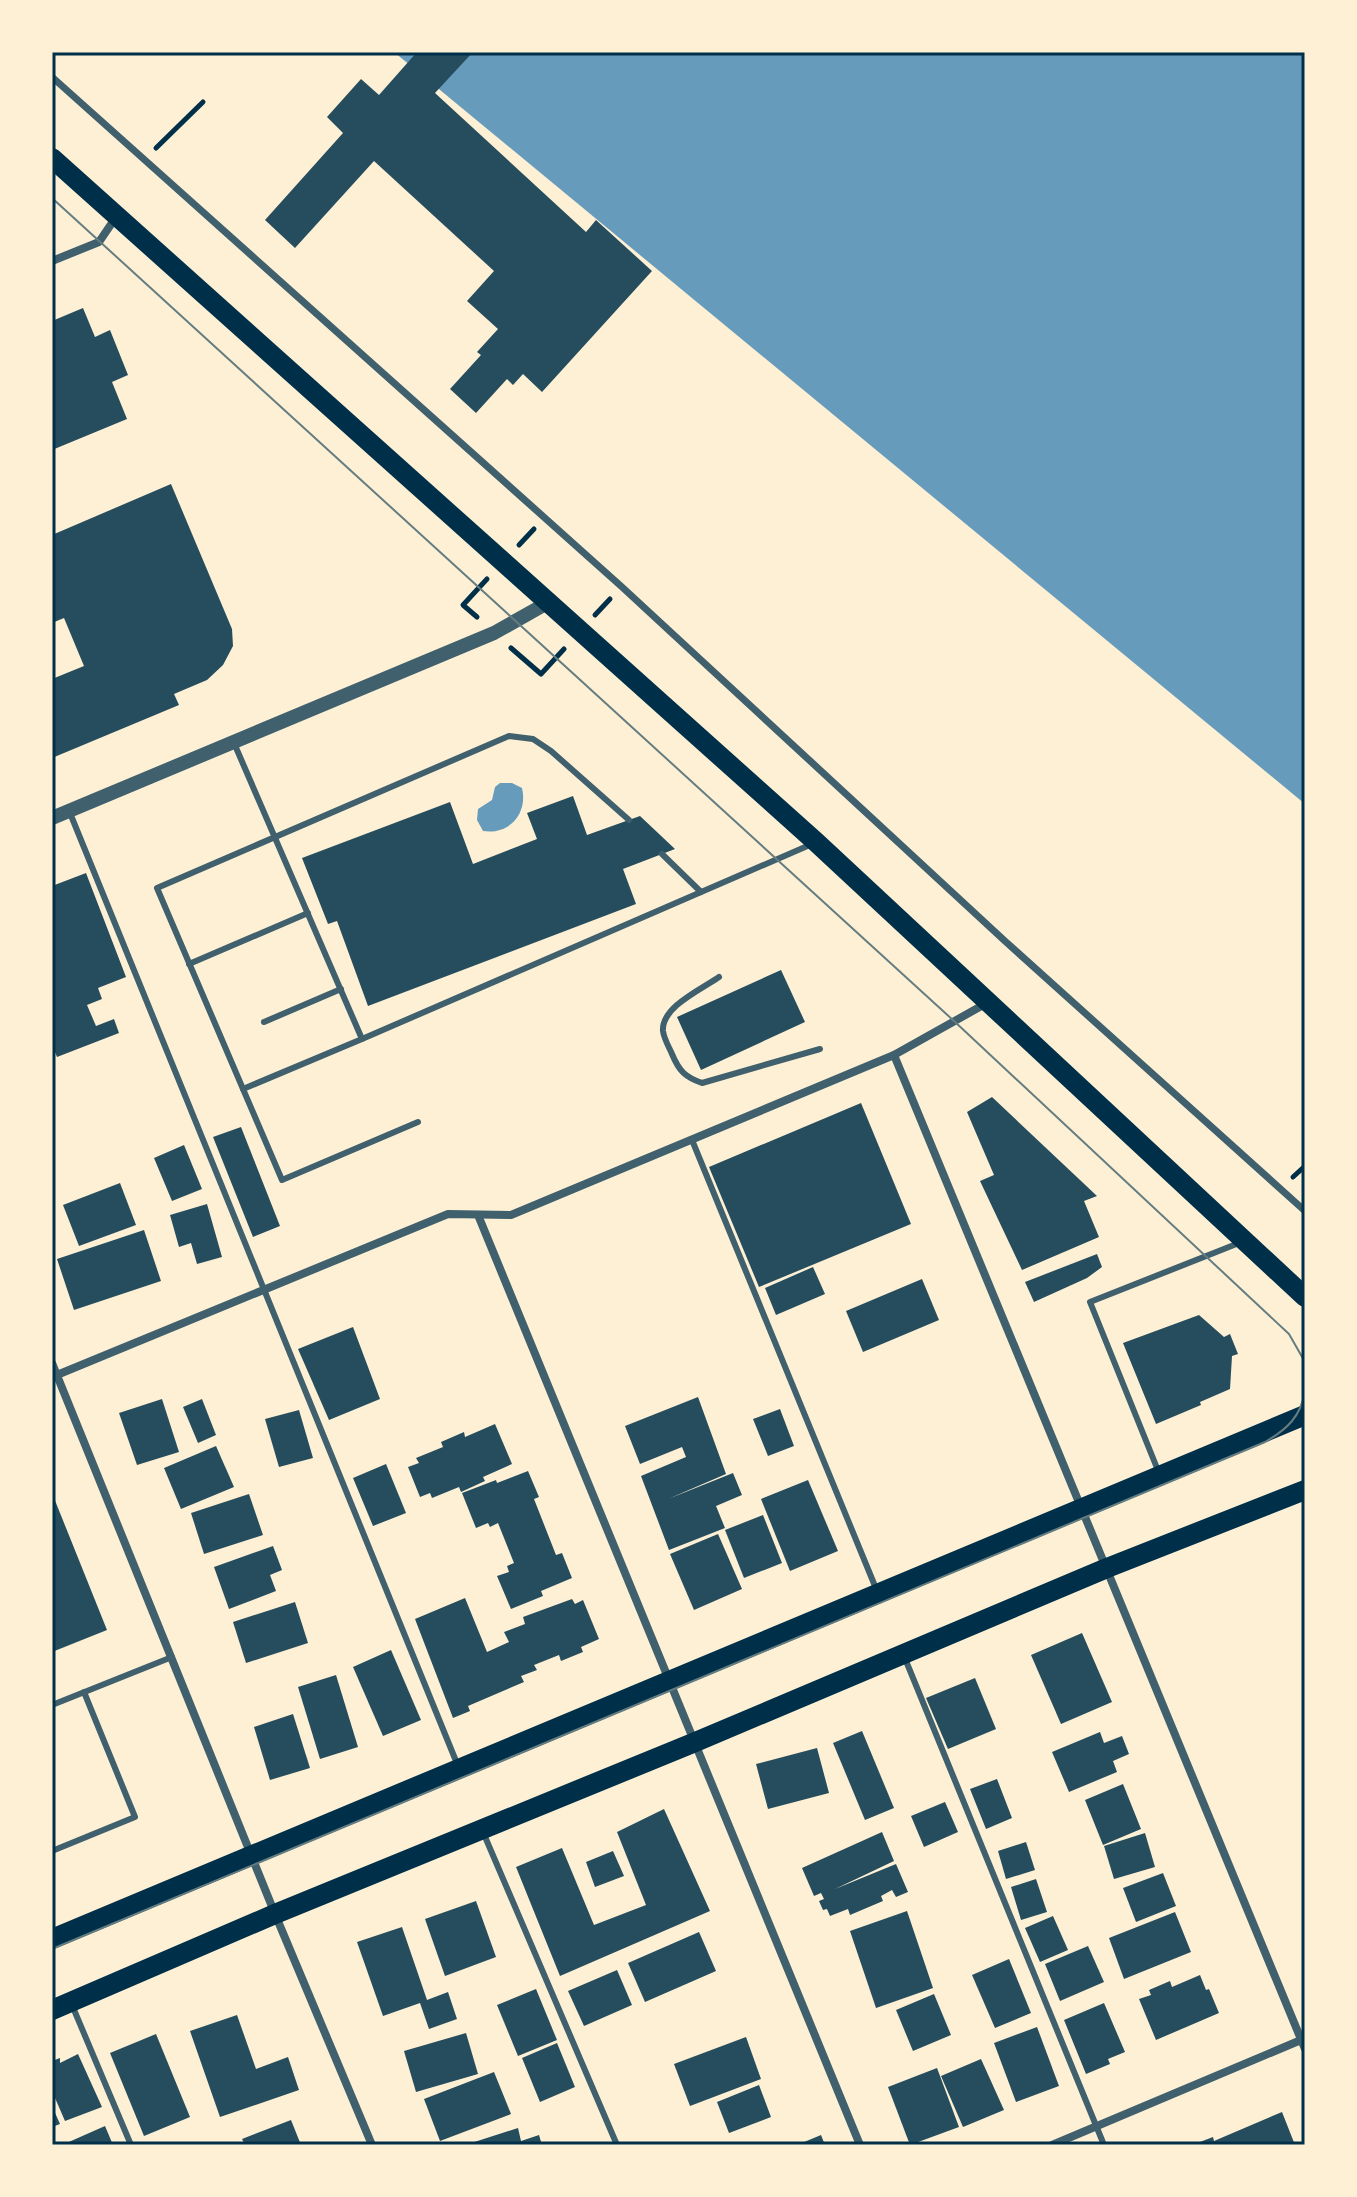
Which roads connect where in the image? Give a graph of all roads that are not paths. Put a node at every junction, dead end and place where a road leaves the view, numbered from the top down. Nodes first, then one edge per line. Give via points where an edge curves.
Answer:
1 (52, 77) edge
2 (52, 158) edge
3 (116, 217) junction
4 (52, 261) edge
5 (549, 602) junction
6 (234, 743) junction
7 (69, 811) junction
8 (52, 818) edge
9 (629, 820) dead end
10 (276, 837) junction
11 (816, 842) junction
12 (662, 854) dead end
13 (701, 892) junction
14 (308, 913) junction
15 (189, 964) junction
16 (719, 977) dead end
17 (341, 989) junction
18 (988, 1002) junction
19 (264, 1022) dead end
20 (362, 1039) junction
21 (820, 1049) dead end
22 (894, 1055) junction
23 (243, 1089) junction
24 (418, 1122) dead end
25 (692, 1140) junction
26 (1305, 1211) edge
27 (478, 1215) junction
28 (1246, 1240) junction
29 (265, 1288) junction
30 (1305, 1297) edge
31 (52, 1363) edge
32 (55, 1376) edge
33 (1305, 1415) edge
34 (1160, 1477) junction
35 (1305, 1490) edge
36 (1082, 1510) junction
37 (1107, 1568) junction
38 (879, 1594) junction
39 (902, 1653) junction
40 (172, 1657) junction
41 (669, 1681) junction
42 (84, 1692) junction
43 (52, 1705) edge
44 (693, 1743) junction
45 (460, 1769) junction
46 (482, 1828) junction
47 (52, 1851) edge
48 (251, 1856) junction
49 (275, 1914) junction
50 (52, 1939) edge
51 (61, 2006) edge
52 (1303, 2044) edge
53 (1096, 2126) junction
54 (131, 2145) edge
55 (372, 2145) edge
56 (617, 2145) edge
57 (860, 2145) edge
58 (1052, 2145) edge
59 (1104, 2145) edge

1 - 26 street via 622,587
2 - 3 main road
3 - 4 street via 99,242
3 - 5 main road
5 - 6 street via 494,633
5 - 11 main road
6 - 7 street
6 - 10 lane
7 - 8 street
7 - 29 lane
9 - 10 lane via 551,751 533,739 509,736
10 - 14 lane
10 - 15 lane via 157,888
11 - 13 lane
11 - 18 main road
12 - 13 lane
13 - 20 lane
14 - 15 lane
14 - 17 lane
15 - 23 lane
16 - 21 lane via 664,1020 663,1033 688,1078 702,1083
17 - 19 lane
17 - 20 lane
18 - 22 street
18 - 28 main road
20 - 23 lane
22 - 25 street
22 - 36 street
23 - 24 lane via 282,1180
25 - 27 street via 511,1215
25 - 38 lane
27 - 29 street via 448,1214
27 - 41 street
28 - 30 main road
28 - 34 lane via 1090,1302
29 - 32 street
29 - 45 lane
31 - 32 street
32 - 40 street
33 - 34 main road
34 - 36 main road
35 - 37 main road
36 - 37 street
36 - 38 main road
37 - 39 main road
37 - 52 street
38 - 41 main road
39 - 44 main road
39 - 53 lane
40 - 42 lane
40 - 48 street
41 - 44 street
41 - 45 main road
42 - 43 lane
42 - 47 lane via 135,1817
44 - 46 main road
44 - 57 street
45 - 48 main road
46 - 49 main road
46 - 56 lane
48 - 49 street
48 - 50 main road
49 - 51 main road
49 - 55 street
51 - 54 lane
52 - 53 street
53 - 58 street
53 - 59 lane

